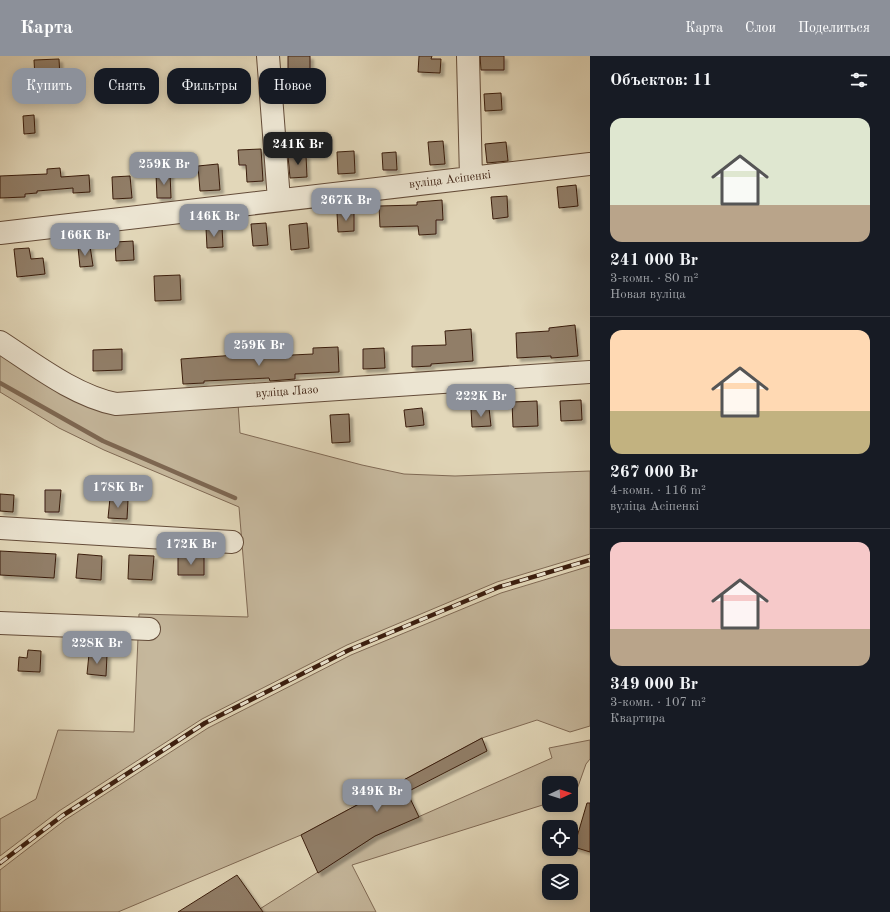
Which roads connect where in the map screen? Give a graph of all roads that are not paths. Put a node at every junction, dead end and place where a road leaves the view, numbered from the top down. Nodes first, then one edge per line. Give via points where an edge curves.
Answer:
1 (268, 56) edge
2 (468, 56) edge
3 (590, 164) edge
4 (471, 178) junction
5 (279, 200) junction
6 (0, 233) edge
7 (0, 342) edge
8 (590, 372) edge
9 (0, 528) edge
10 (232, 542) dead end
11 (0, 623) edge
12 (149, 629) dead end

1 - 5 street
2 - 4 street
3 - 4 street, вуліца Асіпенкі
4 - 5 street, вуліца Асіпенкі
5 - 6 street, вуліца Асіпенкі
7 - 8 street, вуліца Лазо via 52,376 100,401 116,404
9 - 10 street
11 - 12 street

